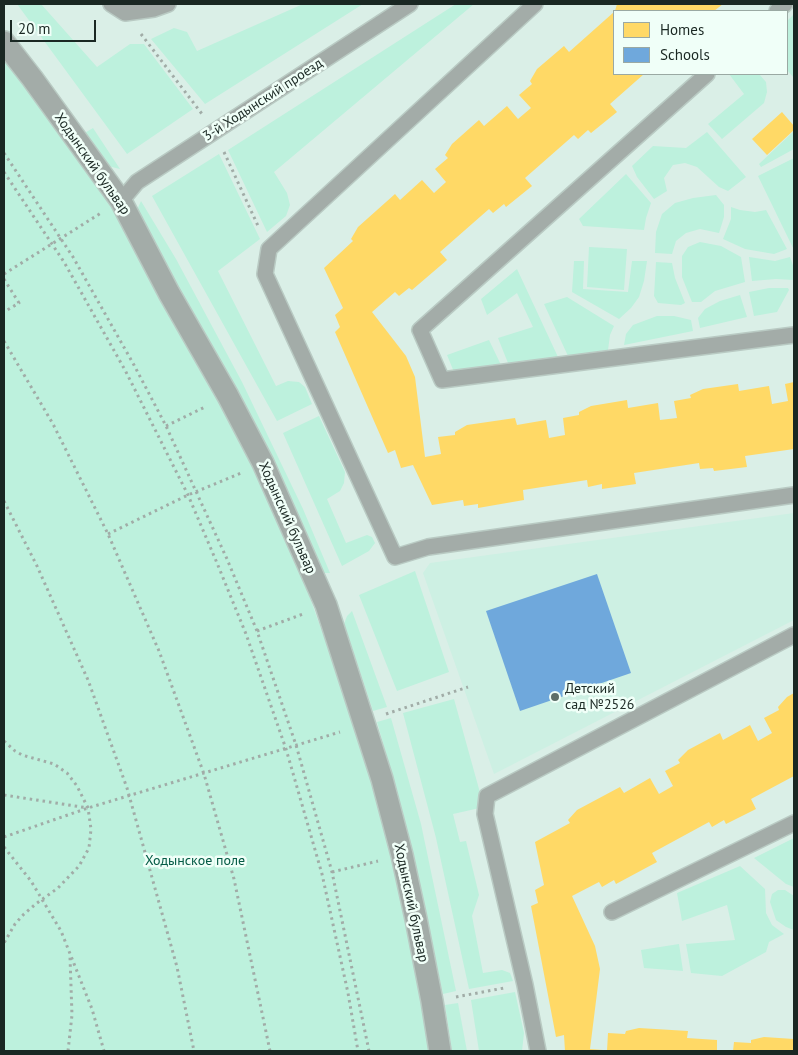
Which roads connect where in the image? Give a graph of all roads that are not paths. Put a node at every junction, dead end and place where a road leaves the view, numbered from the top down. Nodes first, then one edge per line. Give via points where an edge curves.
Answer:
1 (111, 4) edge
2 (168, 4) edge
3 (410, 4) edge
4 (535, 4) edge
5 (4, 42) edge
6 (706, 75) edge
7 (121, 201) junction
8 (794, 335) edge
9 (794, 496) edge
10 (794, 635) edge
11 (794, 823) edge
12 (612, 912) dead end
13 (440, 1051) edge
14 (538, 1051) edge

1 - 2 lane via 125,13
3 - 7 lane, 3-й Ходынский проезд via 137,182
4 - 9 lane via 269,249 264,274 395,556 428,548
5 - 7 street, Ходынский бульвар
6 - 8 lane via 420,330 442,380
7 - 13 street, Ходынский бульвар via 263,463 326,605 365,722 402,855
10 - 14 lane via 487,796 485,814
11 - 12 lane

